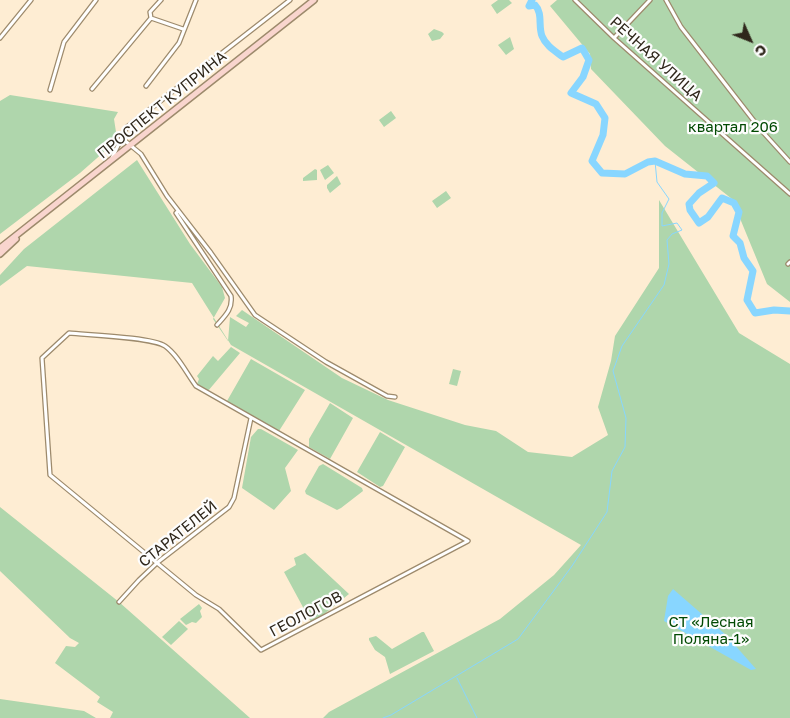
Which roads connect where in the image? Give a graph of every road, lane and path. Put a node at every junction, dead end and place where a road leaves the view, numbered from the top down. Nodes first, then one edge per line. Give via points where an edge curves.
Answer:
1 (31, 0) edge
2 (96, 0) edge
3 (160, 0) edge
4 (196, 0) edge
5 (290, 0) edge
6 (314, 0) edge
7 (576, 0) edge
8 (650, 0) edge
9 (666, 0) edge
10 (151, 18) junction
11 (183, 29) junction
12 (0, 38) edge
13 (614, 38) junction
14 (146, 86) dead end
15 (92, 89) dead end
16 (50, 90) dead end
17 (123, 135) junction
18 (131, 146) junction
19 (110, 162) junction
20 (790, 162) edge
21 (790, 194) edge
22 (178, 211) junction
23 (25, 229) junction
24 (0, 248) edge
25 (0, 254) edge
26 (217, 325) dead end
27 (395, 397) dead end
28 (251, 418) junction
29 (158, 562) junction
30 (119, 602) dead end

1 - 12 street
2 - 16 street via 64,42
3 - 10 street via 150,12
4 - 11 street
5 - 17 street via 127,127
6 - 18 main road, ПРОСПЕКТ КУПРИНА
7 - 13 street, РЕЧНАЯ УЛИЦА
8 - 13 street
9 - 20 street via 680,27 760,130
10 - 11 street
10 - 15 street
11 - 14 street via 179,43
13 - 21 street, РЕЧНАЯ УЛИЦА
17 - 18 street
17 - 19 street
18 - 19 main road, ПРОСПЕКТ КУПРИНА
18 - 22 street via 141,154
19 - 23 main road, ПРОСПЕКТ КУПРИНА
22 - 26 street via 176,213 231,296 231,309
22 - 27 street via 255,315 326,362 387,396
23 - 24 main road, ПРОСПЕКТ КУПРИНА
23 - 25 main road, ПРОСПЕКТ КУПРИНА
28 - 29 street, СТАРАТЕЛЕЙ via 230,506
28 - 29 street, ГЕОЛОГОВ via 196,386 172,353 158,343 69,333 42,358 50,475
28 - 29 street, ГЕОЛОГОВ via 468,541 261,650 219,609 196,595
29 - 30 street, СТАРАТЕЛЕЙ

